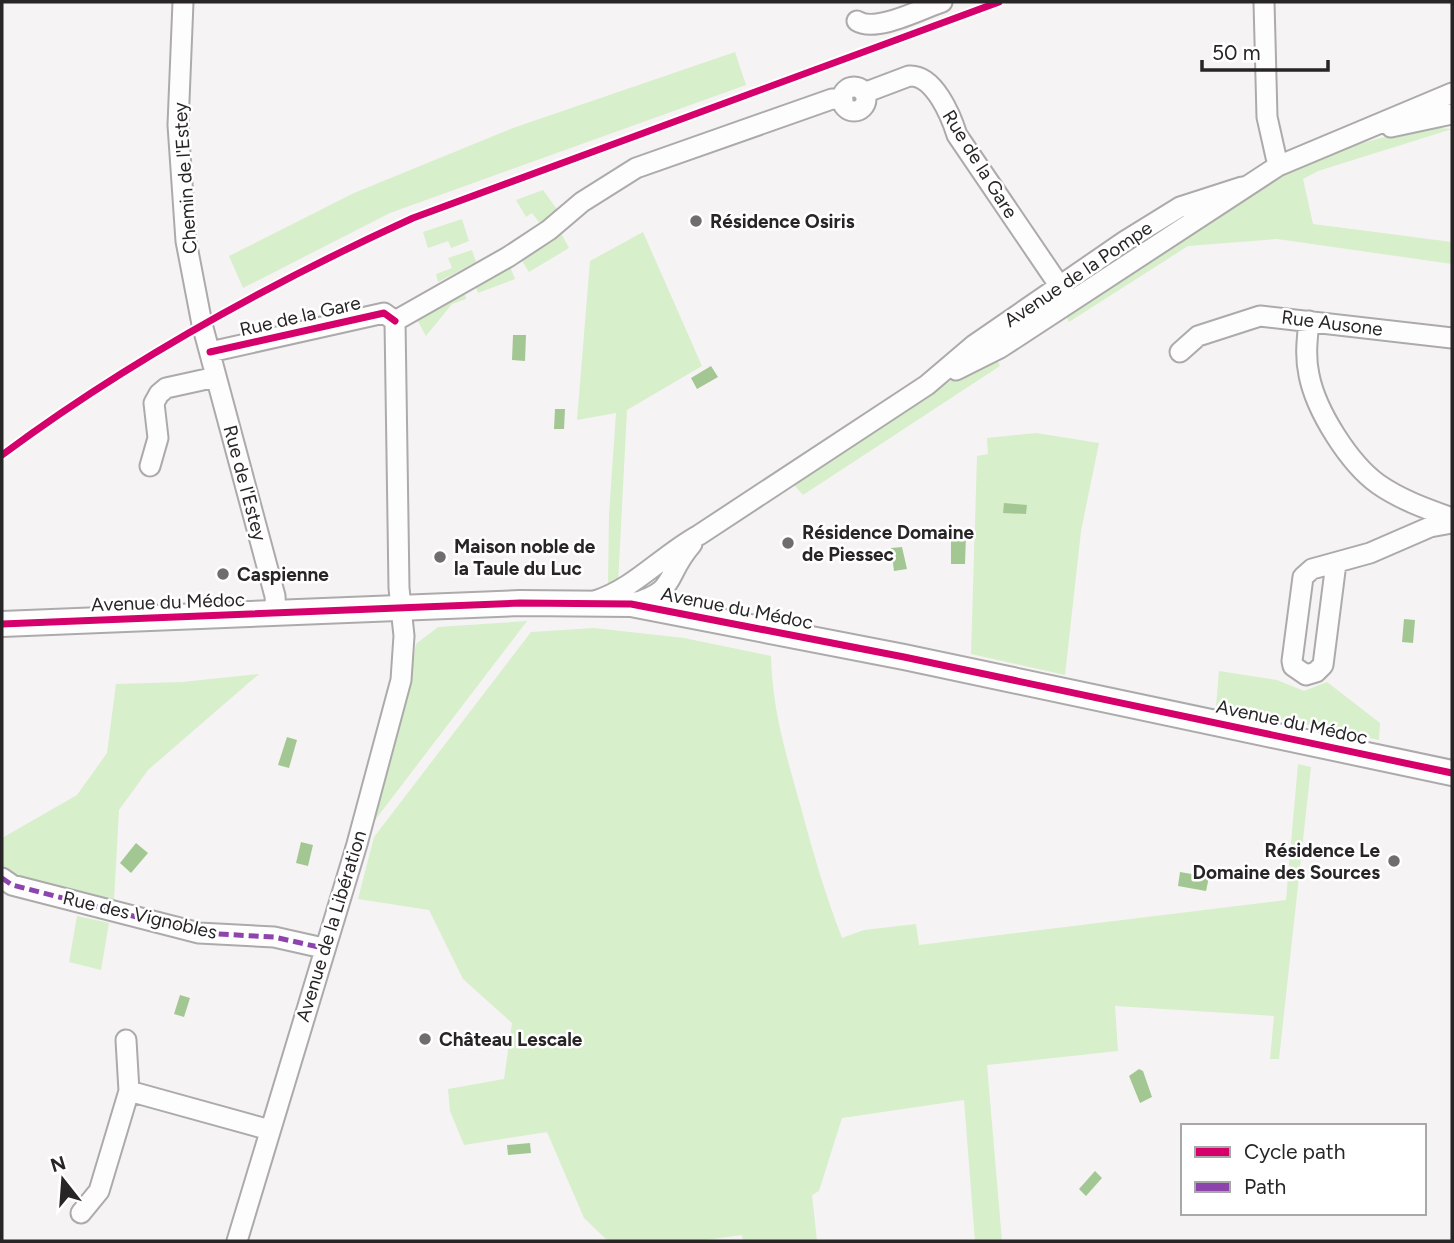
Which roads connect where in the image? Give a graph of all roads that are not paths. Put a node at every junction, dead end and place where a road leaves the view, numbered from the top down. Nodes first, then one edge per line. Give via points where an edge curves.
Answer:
1 (183, 2) edge
2 (942, 2) edge
3 (1264, 2) edge
4 (857, 21) dead end
5 (1452, 93) edge
6 (1452, 114) edge
7 (1362, 132) junction
8 (1278, 166) junction
9 (1242, 187) junction
10 (1058, 284) junction
11 (1070, 302) junction
12 (395, 321) junction
13 (1309, 321) junction
14 (1452, 338) edge
15 (210, 352) junction
16 (1180, 352) dead end
17 (216, 377) junction
18 (927, 384) junction
19 (150, 466) dead end
20 (1452, 521) edge
21 (699, 535) junction
22 (1336, 563) junction
23 (666, 590) junction
24 (595, 601) junction
25 (631, 604) junction
26 (401, 608) junction
27 (276, 614) junction
28 (690, 614) junction
29 (2, 624) edge
30 (1452, 773) edge
31 (2, 878) edge
32 (323, 948) junction
33 (126, 1040) dead end
34 (129, 1091) junction
35 (270, 1130) junction
36 (81, 1213) dead end
37 (237, 1241) edge

1 - 15 street, Chemin de l'Estey via 178,125 186,241
2 - 4 street via 877,25
3 - 8 street via 1267,117
5 - 7 street, Avenue de la Pompe
6 - 7 street, Avenue de la Pompe
7 - 8 street, Avenue de la Pompe
8 - 9 street, Avenue de la Pompe
9 - 10 street, Avenue de la Pompe via 1180,207
9 - 11 street, Avenue de la Pompe
10 - 11 street, Rue de la Gare
10 - 12 street, Rue de la Gare via 957,135 951,117 928,83 916,75 864,93 850,88 843,100 832,99 636,168 508,257
10 - 18 street, Avenue de la Pompe
11 - 18 street, Avenue de la Pompe via 1000,348
12 - 15 street, Rue de la Gare via 384,313
12 - 26 street
13 - 14 street, Rue Ausone
13 - 16 street, Rue Ausone via 1260,316 1198,336
13 - 20 street via 1305,349 1309,377 1336,436 1378,483
15 - 17 street, Rue de l'Estey
17 - 19 street via 166,388 159,394 154,403 158,438
17 - 27 street, Rue de l'Estey
18 - 21 street, Avenue de la Pompe
20 - 22 street
21 - 23 street, Avenue de la Pompe via 677,562
21 - 24 street, Avenue de la Pompe via 656,561 629,586
22 - 22 street via 1312,569 1303,577 1292,661 1306,675 1324,665
23 - 25 street
23 - 28 street via 669,599
24 - 25 main road, Avenue du Médoc
24 - 26 main road, Avenue du Médoc
25 - 28 main road, Avenue du Médoc
26 - 27 main road, Avenue du Médoc
26 - 32 street, Avenue de la Libération via 401,680
27 - 29 main road, Avenue du Médoc
28 - 30 main road, Avenue du Médoc
31 - 32 street, Rue des Vignobles via 12,886 199,933 274,937
32 - 35 street, Avenue de la Libération
33 - 34 street
34 - 35 street
34 - 36 street via 99,1191
35 - 37 street, Avenue de la Libération

